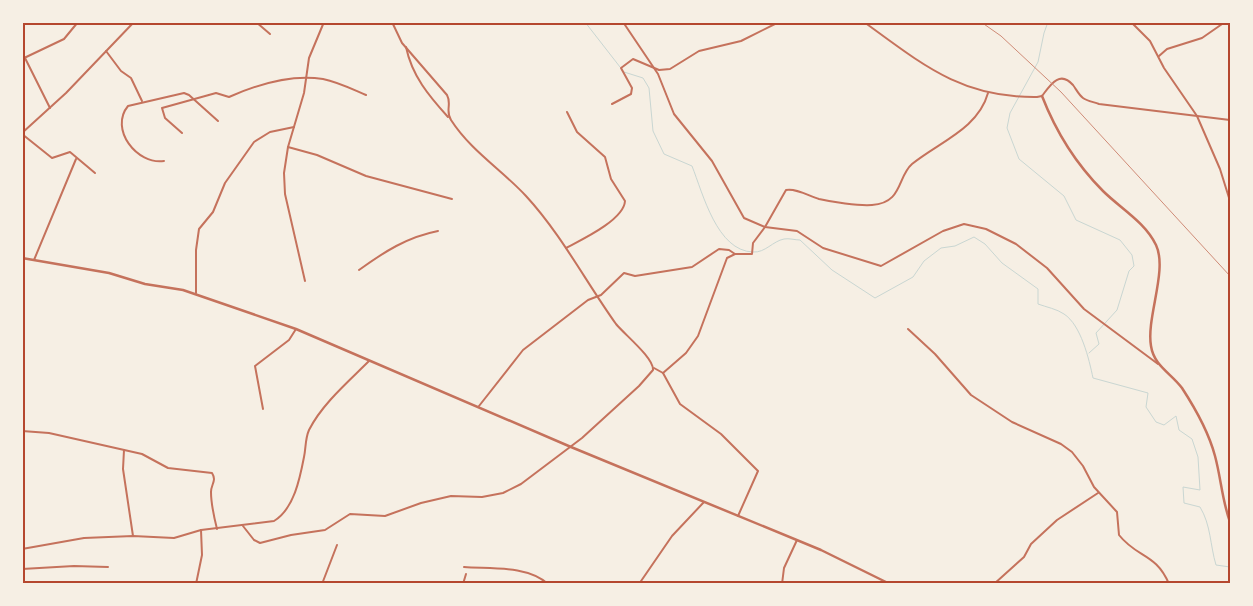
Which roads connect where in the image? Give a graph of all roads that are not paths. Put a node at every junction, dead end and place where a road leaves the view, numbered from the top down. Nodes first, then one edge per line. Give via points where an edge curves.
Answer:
1 (78, 22) edge
2 (134, 22) edge
3 (256, 22) edge
4 (324, 22) edge
5 (392, 22) edge
6 (623, 22) edge
7 (778, 22) edge
8 (864, 22) edge
9 (1130, 22) edge
10 (1225, 22) edge
11 (270, 34) dead end
12 (406, 46) junction
13 (106, 51) junction
14 (22, 52) edge
15 (1158, 56) junction
16 (26, 57) junction
17 (22, 59) edge
18 (653, 67) junction
19 (306, 79) junction
20 (988, 93) junction
21 (366, 95) dead end
22 (1042, 96) junction
23 (194, 100) junction
24 (142, 102) junction
25 (612, 104) dead end
26 (50, 108) junction
27 (567, 112) dead end
28 (1197, 116) junction
29 (450, 118) junction
30 (1230, 120) edge
31 (218, 121) dead end
32 (294, 127) junction
33 (182, 133) dead end
34 (22, 134) edge
35 (288, 147) junction
36 (76, 160) junction
37 (164, 161) dead end
38 (94, 174) dead end
39 (452, 199) dead end
40 (1230, 201) edge
41 (765, 227) junction
42 (438, 231) dead end
43 (566, 248) junction
44 (735, 254) junction
45 (22, 258) edge
46 (34, 260) junction
47 (359, 270) dead end
48 (304, 281) dead end
49 (196, 293) junction
50 (597, 297) junction
51 (296, 329) junction
52 (908, 329) dead end
53 (369, 361) junction
54 (1158, 364) junction
55 (654, 368) junction
56 (663, 373) junction
57 (479, 406) junction
58 (263, 409) dead end
59 (22, 431) edge
60 (571, 447) junction
61 (124, 450) junction
62 (1098, 493) junction
63 (704, 502) junction
64 (738, 516) junction
65 (1230, 522) edge
66 (243, 526) junction
67 (201, 530) junction
68 (217, 530) junction
69 (133, 536) junction
70 (797, 540) junction
71 (337, 545) dead end
72 (22, 549) edge
73 (108, 567) dead end
74 (464, 567) dead end
75 (22, 569) edge
76 (466, 574) dead end
77 (196, 584) edge
78 (322, 584) edge
79 (463, 584) edge
80 (548, 584) edge
81 (639, 584) edge
82 (782, 584) edge
83 (890, 584) edge
84 (994, 584) edge
85 (1169, 584) edge

1 - 16 street via 64,39
2 - 13 street
3 - 11 street
4 - 19 street via 309,58
5 - 12 street
6 - 18 street
7 - 18 street via 741,41 700,51 670,69
8 - 20 street via 928,69
9 - 15 street via 1150,41
10 - 15 street via 1207,36 1167,49
12 - 29 street via 408,60 417,78
12 - 29 street via 447,95
13 - 24 street via 130,78
13 - 26 street
14 - 16 street
15 - 28 street
16 - 17 street
16 - 26 street
18 - 25 street via 636,59 620,68 632,88 631,94
18 - 41 street via 674,114 712,161 742,215
19 - 21 street via 324,80
19 - 23 street via 246,88 229,97 216,93
19 - 32 street
20 - 22 street
20 - 41 street via 983,107 971,122 911,165 898,190 886,201 857,204 787,190
22 - 28 street via 1048,85 1056,80 1065,80 1082,98 1099,104
22 - 54 street via 1053,123 1076,159 1104,192 1146,230 1157,248 1157,296 1150,339
23 - 24 street via 184,93
23 - 31 street
23 - 33 street via 161,110 169,124
24 - 37 street via 126,108 122,119 123,132 134,151 154,161
26 - 34 street
27 - 43 street via 577,132 605,157 611,179 625,201 623,209 605,226
28 - 30 street
28 - 40 street
29 - 43 street via 486,161 526,195
32 - 35 street
32 - 49 street via 270,132 254,142 225,183 215,208 199,229
34 - 36 street via 52,158 68,152
35 - 39 street via 317,155 366,176
35 - 48 street via 285,194
36 - 38 street
36 - 46 street
41 - 44 street via 752,244 752,254
41 - 54 street via 797,231 823,248 880,266 943,231 964,224 974,225 1008,240 1047,268 1074,301
42 - 47 street via 398,244
43 - 50 street
44 - 50 street via 724,249 692,267 635,276 626,272
44 - 56 street via 727,258 696,340
45 - 46 street
46 - 49 street
49 - 51 street
50 - 55 street via 621,330 650,359
50 - 57 street via 588,300 523,350
51 - 53 street
51 - 58 street via 289,340 255,366
52 - 62 street via 935,354 971,396 1006,419 1072,452
53 - 57 street
53 - 66 street via 332,400 308,432 297,485 287,510 274,521
54 - 65 street via 1179,384 1208,436
55 - 56 street
55 - 60 street via 639,386
56 - 64 street via 680,404 721,434 758,471
57 - 60 street
59 - 61 street via 49,433
60 - 63 street
60 - 66 street via 521,484 503,493 482,497 451,496 385,516 350,514 324,530 260,543
61 - 68 street via 142,454 168,468 213,473 215,482 211,491
61 - 69 street via 123,469
62 - 84 street via 1057,520
62 - 85 street via 1117,512 1122,539 1156,562
63 - 64 street
63 - 81 street via 672,536
64 - 70 street
66 - 68 street
67 - 68 street
67 - 69 street via 174,538
67 - 77 street via 202,555
69 - 72 street via 84,538
70 - 82 street via 784,568
70 - 83 street
71 - 78 street
73 - 75 street
74 - 80 street via 522,572
76 - 79 street

